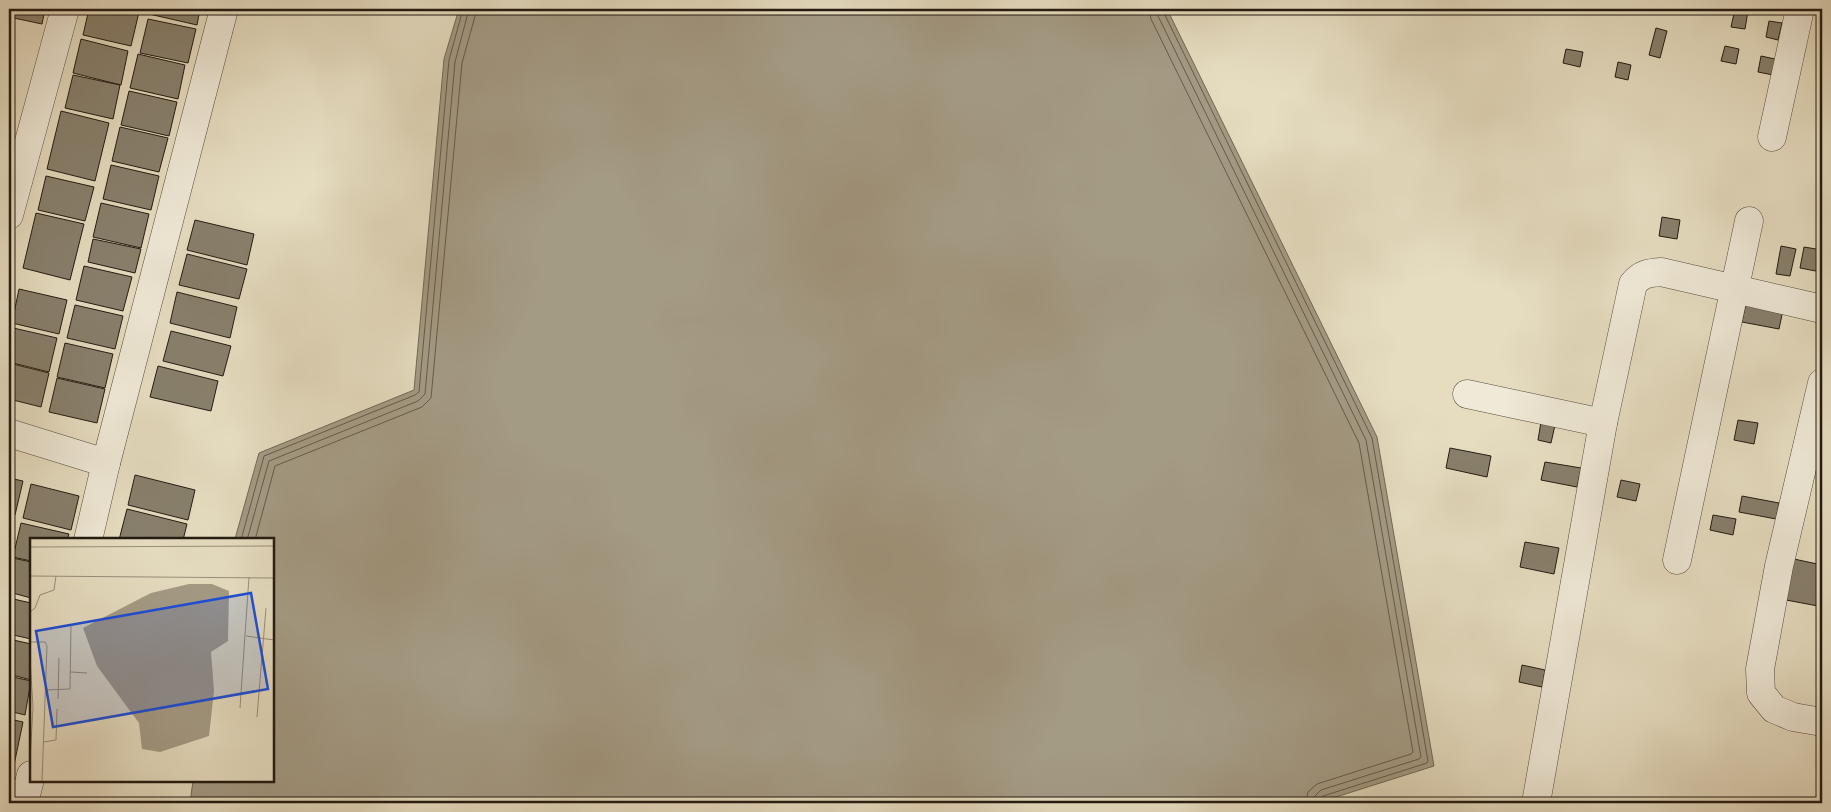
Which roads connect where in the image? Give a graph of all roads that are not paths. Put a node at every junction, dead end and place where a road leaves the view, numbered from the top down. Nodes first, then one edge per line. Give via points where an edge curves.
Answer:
1 (65, 9) edge
2 (224, 9) edge
3 (1800, 9) edge
4 (1772, 137) dead end
5 (9, 215) edge
6 (1749, 222) dead end
7 (1736, 289) junction
8 (1822, 309) edge
9 (1822, 383) edge
10 (1467, 394) dead end
11 (1603, 423) junction
12 (9, 434) edge
13 (106, 463) junction
14 (88, 538) edge
15 (1677, 560) dead end
16 (1822, 722) edge
17 (30, 778) edge
18 (24, 803) edge
19 (1536, 803) edge

1 - 5 street
2 - 13 street
3 - 4 street
6 - 7 street
7 - 8 street
7 - 11 street via 1661,272 1640,275 1633,284
7 - 15 street
9 - 16 street via 1779,566 1760,669 1761,694 1774,709 1793,717
10 - 11 street
11 - 19 street
12 - 13 street
13 - 14 street
17 - 18 street

